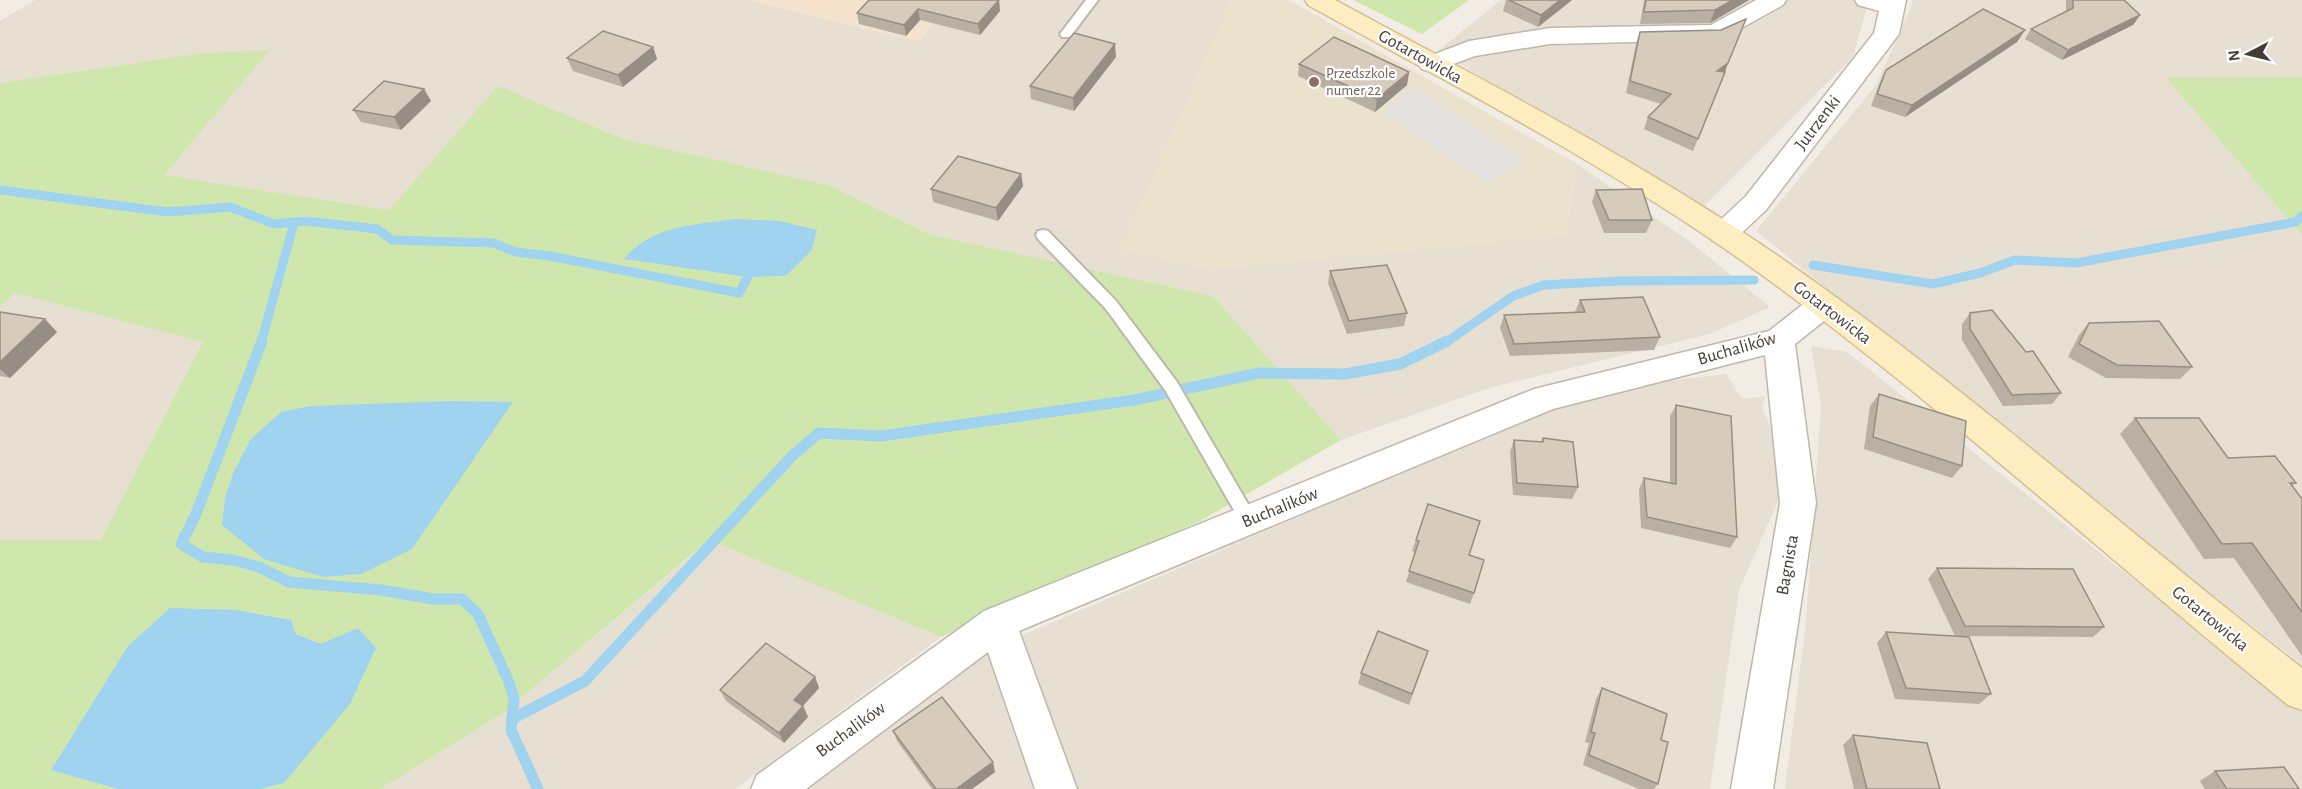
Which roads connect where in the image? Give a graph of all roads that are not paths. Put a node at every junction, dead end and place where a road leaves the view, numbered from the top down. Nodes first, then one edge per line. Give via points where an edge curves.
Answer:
1 (1092, 0) edge
2 (1317, 0) edge
3 (1774, 0) edge
4 (1885, 2) edge
5 (1066, 34) dead end
6 (1431, 64) junction
7 (1723, 234) junction
8 (1043, 235) dead end
9 (1823, 305) junction
10 (1779, 340) junction
11 (1249, 521) junction
12 (997, 623) junction
13 (2302, 692) edge
14 (772, 789) edge
15 (1056, 789) edge
16 (1752, 789) edge

1 - 5 lane
2 - 6 street, Gotartowicka
3 - 6 street via 1716,32 1550,36 1469,49
4 - 7 street, Jutrzenki via 1886,34 1756,203
6 - 7 street, Gotartowicka via 1632,176
7 - 9 street, Gotartowicka
8 - 11 lane via 1111,305 1175,392
9 - 10 street, Buchalików
9 - 13 street, Gotartowicka via 2015,456
10 - 11 street, Buchalików via 1546,398
10 - 16 street, Bagnista via 1798,503
11 - 12 street, Buchalików
12 - 14 street, Buchalików
12 - 15 street

